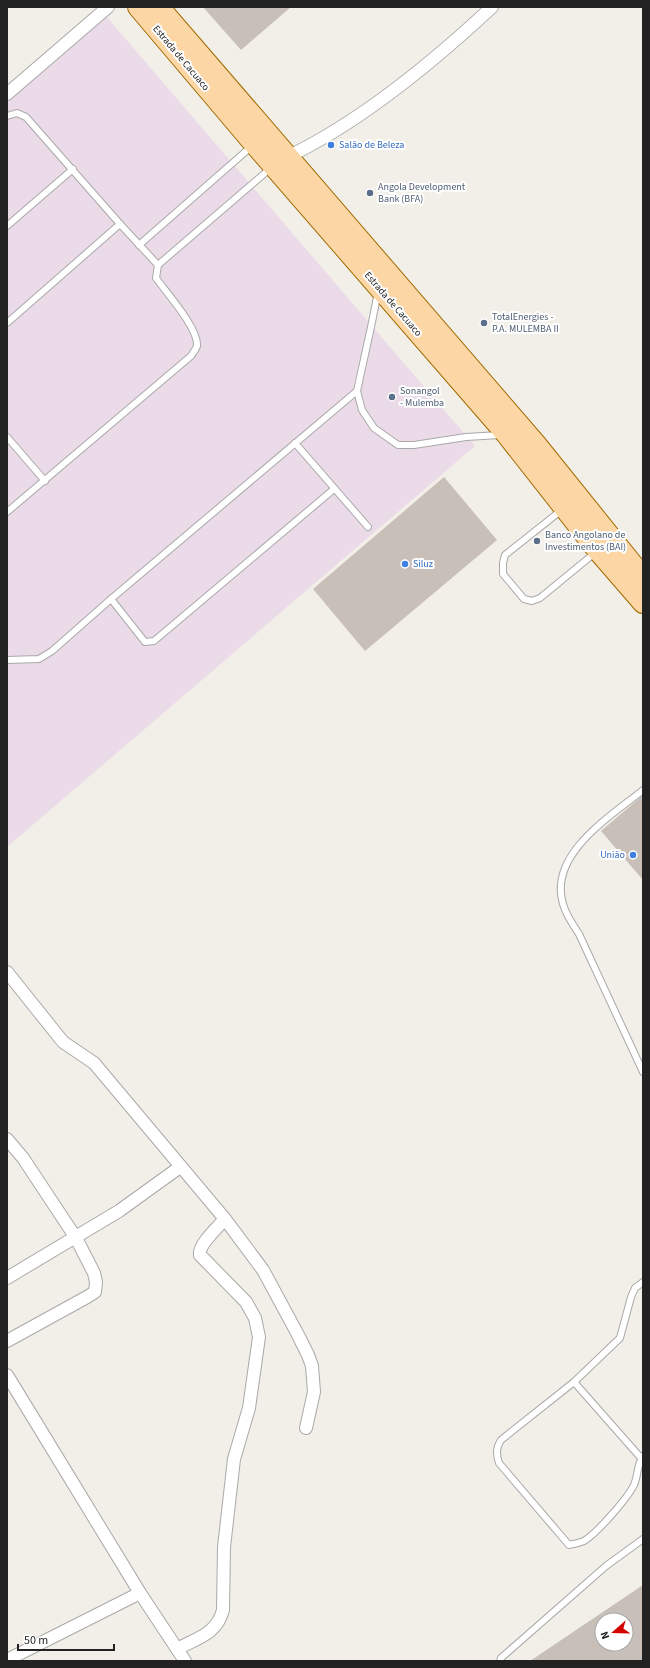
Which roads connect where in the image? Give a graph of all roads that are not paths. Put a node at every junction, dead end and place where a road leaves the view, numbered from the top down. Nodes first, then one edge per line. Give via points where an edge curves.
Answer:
1 (108, 7) edge
2 (138, 7) edge
3 (159, 7) edge
4 (492, 7) edge
5 (7, 94) edge
6 (7, 116) edge
7 (254, 144) junction
8 (280, 162) junction
9 (73, 169) junction
10 (120, 224) junction
11 (7, 226) edge
12 (139, 245) junction
13 (158, 266) junction
14 (378, 288) junction
15 (7, 323) edge
16 (357, 391) junction
17 (506, 434) junction
18 (7, 436) edge
19 (295, 442) junction
20 (45, 481) junction
21 (334, 489) junction
22 (564, 508) junction
23 (7, 512) edge
24 (368, 527) dead end
25 (598, 551) junction
26 (643, 577) edge
27 (110, 599) junction
28 (643, 604) edge
29 (7, 660) edge
30 (643, 790) edge
31 (7, 972) edge
32 (643, 1072) edge
33 (7, 1138) edge
34 (180, 1167) junction
35 (225, 1219) junction
36 (76, 1238) junction
37 (7, 1278) edge
38 (643, 1282) edge
39 (7, 1341) edge
40 (7, 1375) edge
41 (574, 1382) junction
42 (306, 1428) dead end
43 (642, 1457) edge
44 (643, 1539) edge
45 (140, 1593) junction
46 (177, 1649) junction
47 (7, 1660) edge
48 (185, 1661) edge
49 (500, 1661) edge

1 - 5 street
2 - 7 main road, Estrada de Cacuaco
3 - 8 main road, Estrada de Cacuaco
4 - 8 street via 399,86 309,147
6 - 9 lane via 17,113 26,116
7 - 8 main road, Estrada de Cacuaco
7 - 12 lane
8 - 13 lane
8 - 14 main road, Estrada de Cacuaco
8 - 26 main road, Estrada de Cacuaco via 536,444
9 - 10 lane
9 - 11 lane
10 - 12 lane
10 - 15 lane
12 - 13 lane
13 - 20 lane via 156,278 190,325 196,336 197,347 191,356
14 - 16 lane
14 - 17 main road, Estrada de Cacuaco
16 - 17 lane via 362,410 374,428 398,445
16 - 19 lane
17 - 22 main road, Estrada de Cacuaco
18 - 20 lane
19 - 21 lane
19 - 27 lane
20 - 23 lane
21 - 24 lane
21 - 27 lane via 154,641 145,642
22 - 25 main road, Estrada de Cacuaco
22 - 25 lane via 505,555 503,574 524,600 532,602
25 - 28 main road, Estrada de Cacuaco
27 - 29 lane via 52,651 39,659
30 - 32 lane via 577,846 564,869 561,893 568,918 579,934
31 - 34 street via 63,1042 94,1063
33 - 36 street
34 - 35 street
34 - 36 street
35 - 42 street via 272,1286 308,1355 312,1366 314,1392
35 - 46 street via 203,1244 200,1255 246,1302 255,1318 258,1337 249,1408 234,1459 224,1547 220,1619 211,1631
36 - 37 street
36 - 39 street via 94,1273 95,1292
38 - 41 lane via 635,1288 631,1297 620,1338
40 - 45 street
41 - 43 lane
41 - 43 lane via 501,1440 496,1455 499,1463 569,1545 585,1540 596,1532 628,1495 634,1485
44 - 49 lane via 606,1566
45 - 46 street
45 - 47 street
46 - 48 street

